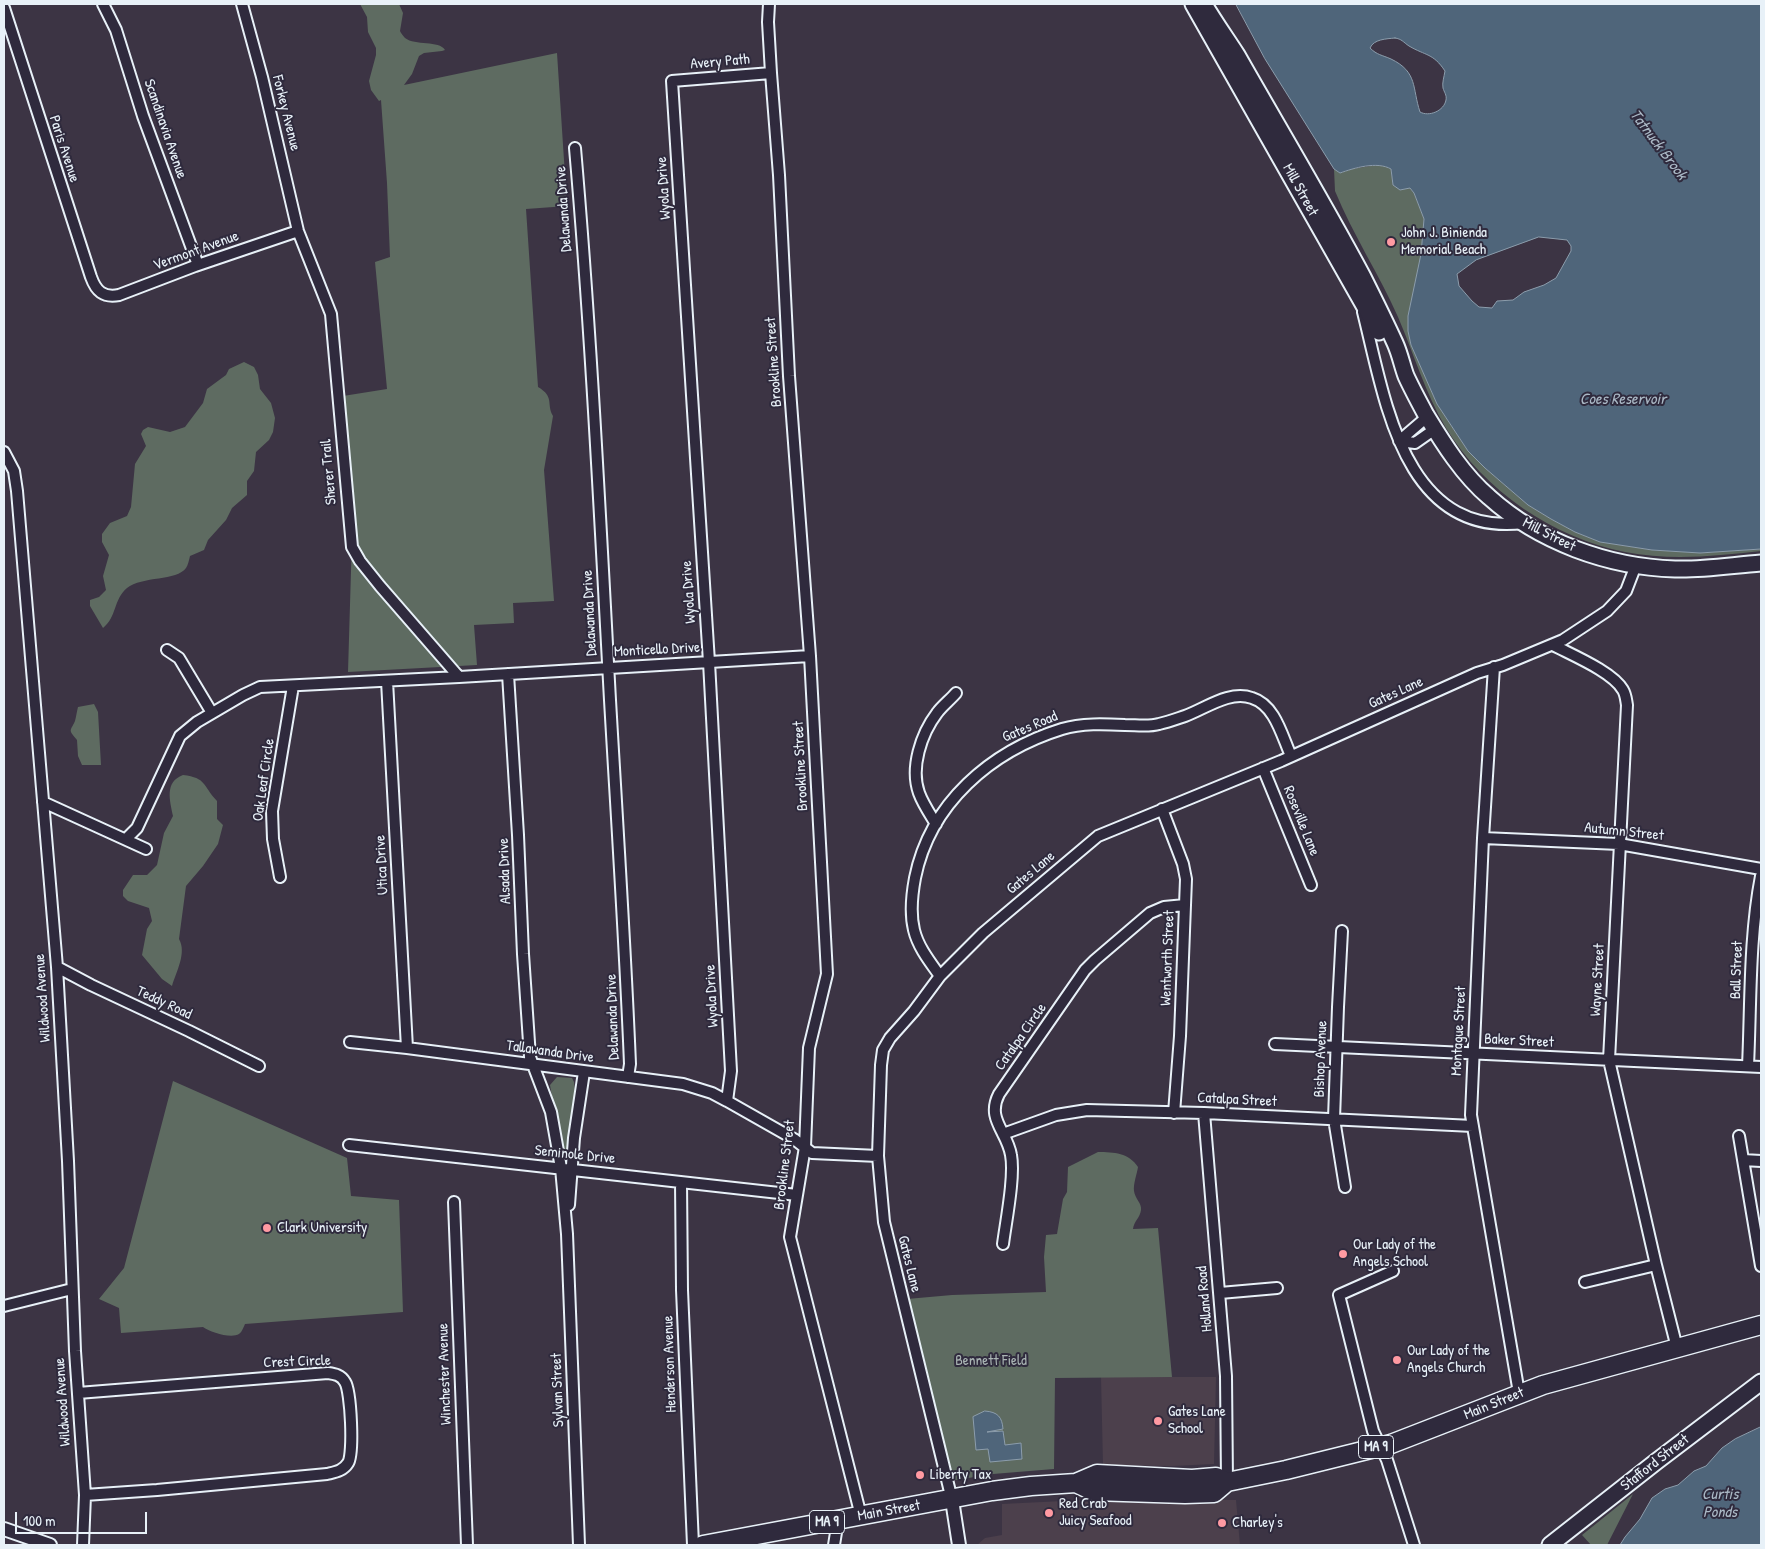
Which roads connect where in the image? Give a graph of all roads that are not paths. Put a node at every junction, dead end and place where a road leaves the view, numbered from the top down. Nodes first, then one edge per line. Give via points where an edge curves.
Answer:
1 (103, 4) edge
2 (242, 4) edge
3 (769, 4) edge
4 (1193, 4) edge
5 (1204, 4) edge
6 (4, 8) edge
7 (771, 73) junction
8 (672, 80) joint
9 (575, 148) dead end
10 (298, 231) junction
11 (198, 265) junction
12 (1358, 294) junction
13 (104, 295) joint
14 (1406, 376) junction
15 (1431, 423) junction
16 (1399, 441) junction
17 (4, 452) edge
18 (1524, 522) junction
19 (1761, 563) edge
20 (1636, 565) junction
21 (1553, 644) junction
22 (167, 650) dead end
23 (810, 656) junction
24 (709, 662) junction
25 (1494, 667) junction
26 (608, 668) junction
27 (508, 674) junction
28 (460, 677) junction
29 (387, 681) junction
30 (293, 686) junction
31 (956, 693) dead end
32 (212, 713) junction
33 (1291, 756) junction
34 (1263, 768) junction
35 (43, 802) junction
36 (1162, 809) junction
37 (936, 824) junction
38 (1483, 838) junction
39 (126, 839) junction
40 (1619, 844) junction
41 (146, 849) dead end
42 (1761, 868) edge
43 (1761, 876) edge
44 (280, 878) dead end
45 (1311, 885) dead end
46 (1185, 905) junction
47 (1342, 930) dead end
48 (57, 966) junction
49 (940, 976) junction
50 (350, 1042) dead end
51 (1275, 1044) dead end
52 (1336, 1047) junction
53 (407, 1048) junction
54 (1473, 1054) junction
55 (1609, 1060) junction
56 (258, 1066) dead end
57 (533, 1066) junction
58 (1748, 1066) junction
59 (1761, 1067) edge
60 (584, 1072) junction
61 (628, 1077) junction
62 (727, 1101) junction
63 (1174, 1112) junction
64 (1204, 1113) junction
65 (1334, 1120) junction
66 (1473, 1126) junction
67 (1003, 1134) junction
68 (1739, 1136) dead end
69 (349, 1145) dead end
70 (805, 1147) junction
71 (878, 1156) junction
72 (1743, 1160) junction
73 (1761, 1161) edge
74 (561, 1168) junction
75 (572, 1170) junction
76 (681, 1182) junction
77 (1345, 1187) dead end
78 (797, 1195) junction
79 (454, 1202) dead end
80 (567, 1234) junction
81 (1003, 1244) dead end
82 (1656, 1265) junction
83 (1761, 1266) edge
84 (1393, 1270) dead end
85 (1585, 1282) dead end
86 (1277, 1288) dead end
87 (72, 1289) junction
88 (1220, 1293) junction
89 (4, 1306) edge
90 (1761, 1325) edge
91 (1677, 1348) junction
92 (1761, 1382) edge
93 (78, 1393) junction
94 (1520, 1393) junction
95 (1381, 1446) junction
96 (1227, 1482) junction
97 (85, 1495) junction
98 (952, 1500) junction
99 (861, 1516) junction
100 (838, 1520) junction
101 (4, 1529) edge
102 (720, 1544) edge
103 (50, 1545) edge
104 (83, 1545) edge
105 (466, 1545) edge
106 (580, 1545) edge
107 (693, 1545) edge
108 (703, 1545) edge
109 (834, 1545) edge
110 (959, 1545) edge
111 (1414, 1545) edge
112 (1550, 1545) edge

1 - 11 street, Scandinavia Avenue via 116,30 143,116
2 - 10 street, Forkey Avenue
3 - 7 street, Brookline Street
4 - 12 main road, Mill Street
5 - 14 main road, Mill Street via 1226,36 1364,279 1396,345
6 - 13 street, Paris Avenue via 91,277 98,291
7 - 8 street, Avery Path
7 - 23 street, Brookline Street
8 - 24 street, Wyola Drive
9 - 26 street, Delawanda Drive
10 - 11 street, Vermont Avenue
10 - 28 street, Sherer Trail via 331,314 353,550 380,586
11 - 13 street, Vermont Avenue via 119,295
12 - 14 main road, Mill Street
12 - 16 street via 1386,406
14 - 15 main road, Mill Street
15 - 16 street
15 - 16 street via 1415,443
15 - 18 main road, Mill Street via 1475,483
16 - 18 street via 1426,486 1446,506 1484,523
17 - 35 street, Wildwood Avenue via 14,471 17,491
18 - 20 main road, Mill Street via 1584,552
19 - 20 main road, Mill Street via 1691,569
20 - 21 street, Gates Lane via 1617,602
21 - 25 street, Gates Lane
21 - 40 street, Wayne Street via 1610,676 1625,693
22 - 32 street via 179,658
23 - 24 street, Monticello Drive
23 - 70 street, Brookline Street via 827,974 808,1048
24 - 26 street, Monticello Drive
24 - 62 street, Wyola Drive via 731,1071
25 - 33 street, Gates Lane
25 - 38 street, Montague Street
26 - 27 street, Monticello Drive
26 - 61 street, Delawanda Drive via 626,962
27 - 28 street, Monticello Drive
27 - 57 street, Alsada Drive via 523,954
28 - 29 street, Monticello Drive
29 - 30 street, Monticello Drive
29 - 53 street, Utica Drive
30 - 32 street, Monticello Drive via 260,687
30 - 44 street, Oak Leaf Circle via 272,811
31 - 37 street via 933,719 918,756 918,788
32 - 39 street, Monticello Drive via 180,736 137,828
33 - 34 street, Gates Lane
33 - 37 street, Gates Road via 1273,715 1258,700 1244,696 1225,699 1156,725 1075,726 1036,738 999,757 968,782
34 - 36 street, Gates Lane
34 - 45 street, Roseville Lane
35 - 39 street
35 - 48 street, Wildwood Avenue
36 - 46 street, Wentworth Street via 1186,874
36 - 49 street, Gates Lane via 1098,836 983,933
37 - 49 street, Gates Road via 918,866 912,913 916,937
38 - 40 street, Autumn Street
38 - 54 street, Montague Street
39 - 41 street
40 - 42 street, Autumn Street
40 - 55 street, Wayne Street
43 - 58 street, Ball Street via 1755,904
46 - 63 street, Wentworth Street
46 - 67 street, Catalpa Circle via 1150,912 1085,970 999,1094 994,1115
47 - 52 street, Bishop Avenue
48 - 56 street, Teddy Road
48 - 87 street, Wildwood Avenue
49 - 71 street, Gates Lane via 883,1050
50 - 53 street, Tallawanda Drive
51 - 52 street, Baker Street
52 - 54 street, Baker Street
52 - 65 street, Bishop Avenue
53 - 57 street, Tallawanda Drive
54 - 55 street, Baker Street
54 - 66 street, Montague Street
55 - 58 street, Baker Street
55 - 82 street, Wayne Street
57 - 60 street, Tallawanda Drive
57 - 74 street, Sylvan Street via 551,1112
58 - 59 street, Baker Street
60 - 61 street, Tallawanda Drive
60 - 75 street, Sylvan Street
61 - 62 street, Tallawanda Drive via 682,1084
62 - 70 street, Tallawanda Drive
63 - 64 street, Catalpa Street
63 - 67 street, Catalpa Street via 1074,1111
64 - 65 street, Catalpa Street
64 - 88 street, Holland Road
65 - 66 street, Catalpa Street
65 - 77 street, Bishop Avenue
66 - 94 street, Montague Street
67 - 81 street, Catalpa Circle via 1010,1147 1012,1165
68 - 72 street
69 - 74 street, Seminole Drive
70 - 71 street, Tallawanda Drive via 812,1153
70 - 78 street, Brookline Street
71 - 98 street, Gates Lane via 888,1241
72 - 73 street
72 - 83 street
74 - 75 street, Seminole Drive
74 - 80 street, Sylvan Street
75 - 76 street, Seminole Drive
75 - 80 street, Sylvan Street
76 - 78 street, Seminole Drive
76 - 107 street, Henderson Avenue via 682,1290
78 - 99 street, Brookline Street via 790,1236
79 - 105 street, Winchester Avenue
80 - 106 street, Sylvan Street
82 - 85 street
82 - 91 street, Wayne Street
84 - 95 street via 1339,1295 1373,1431
86 - 88 street
87 - 89 street
87 - 93 street, Wildwood Avenue
88 - 96 street, Holland Road via 1226,1376
90 - 91 highway, Main Street / MA 9
91 - 94 highway, Main Street / MA 9
92 - 112 main road, Stafford Street
93 - 97 street, Wildwood Avenue
93 - 97 street, Crest Circle via 328,1373 342,1377 349,1392 351,1454 346,1465 337,1472
94 - 95 highway, Main Street / MA 9
95 - 96 highway, Main Street / MA 9
95 - 111 street
96 - 98 highway, Main Street / MA 9 via 1214,1493 1093,1491 1076,1484 1020,1487
97 - 104 street, Wildwood Avenue
98 - 99 highway, Main Street / MA 9
98 - 110 street
99 - 100 highway, Main Street / MA 9
100 - 102 highway, Main Street / MA 9
100 - 109 street
101 - 103 street
102 - 108 highway, Main Street / MA 9

